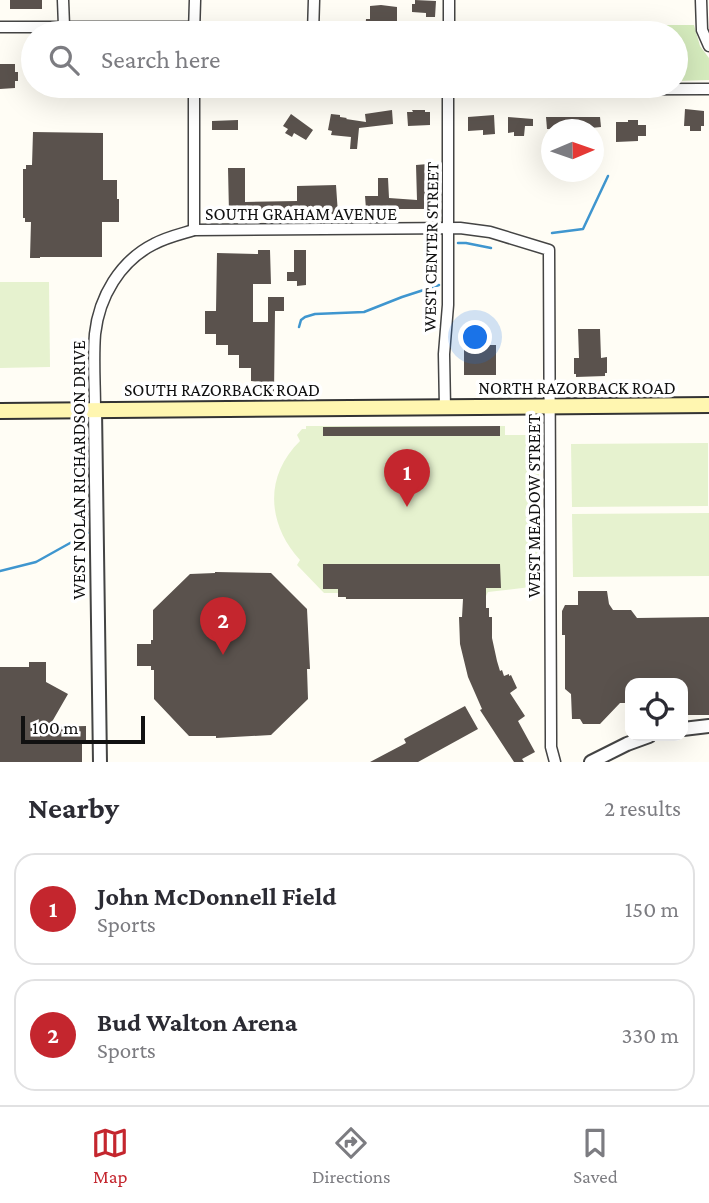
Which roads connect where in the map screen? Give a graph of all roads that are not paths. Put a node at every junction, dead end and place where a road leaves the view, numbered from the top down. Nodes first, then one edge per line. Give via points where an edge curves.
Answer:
1 (63, 0) edge
2 (195, 0) edge
3 (314, 0) edge
4 (449, 0) edge
5 (701, 0) edge
6 (64, 21) edge
7 (194, 21) edge
8 (313, 21) edge
9 (449, 21) edge
10 (0, 27) edge
11 (21, 27) edge
12 (709, 46) edge
13 (688, 89) edge
14 (709, 89) edge
15 (194, 98) edge
16 (448, 98) edge
17 (449, 228) junction
18 (194, 230) junction
19 (549, 250) joint
20 (709, 405) edge
21 (549, 407) junction
22 (444, 408) junction
23 (95, 410) junction
24 (0, 411) edge
25 (709, 726) edge
26 (688, 728) edge
27 (635, 741) edge
28 (100, 762) edge
29 (555, 762) edge
30 (591, 762) edge

1 - 6 street
2 - 7 street
3 - 8 street
4 - 9 street
5 - 12 street via 702,30
10 - 11 street
13 - 14 street
15 - 18 street
16 - 17 street, WEST CENTER STREET
17 - 18 street, SOUTH GRAHAM AVENUE
17 - 19 street, SOUTH GRAHAM AVENUE via 490,232
17 - 22 street, WEST CENTER STREET
18 - 23 street, WEST NOLAN RICHARDSON DRIVE via 173,235 135,256 108,289 95,335
19 - 21 street, WEST MEADOW STREET
20 - 21 main road, NORTH RAZORBACK ROAD
21 - 22 main road, NORTH RAZORBACK ROAD
21 - 29 street, WEST MEADOW STREET via 551,736
22 - 23 main road, SOUTH RAZORBACK ROAD
23 - 24 main road, SOUTH RAZORBACK ROAD
23 - 28 street, WEST NOLAN RICHARDSON DRIVE
25 - 26 street
27 - 30 street

